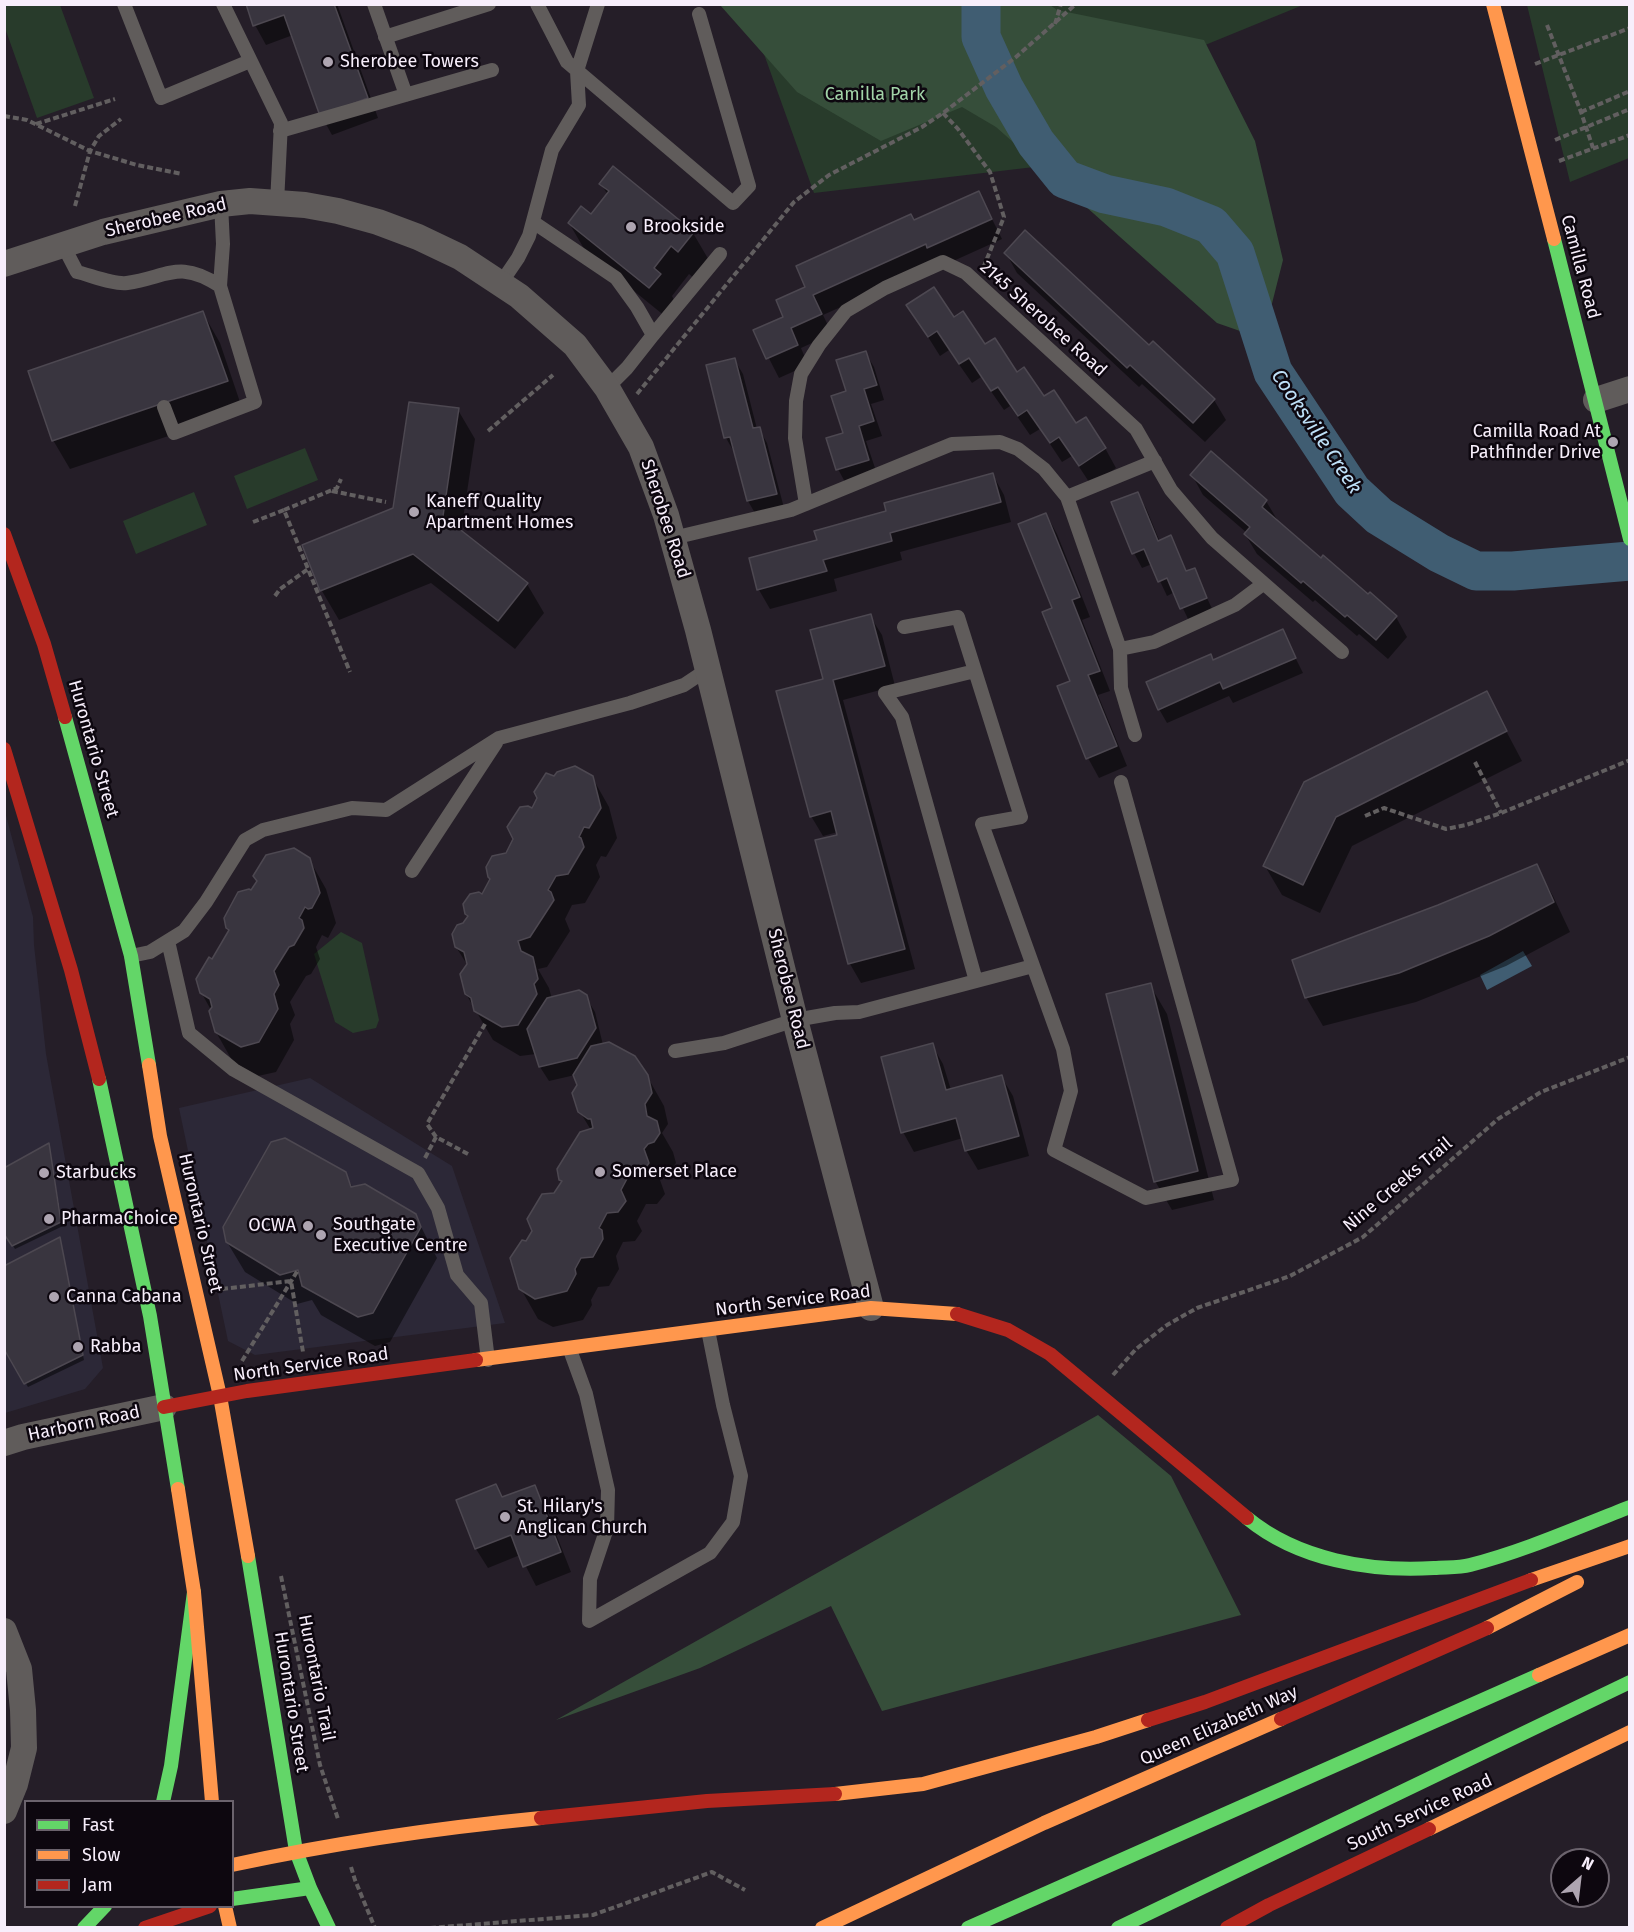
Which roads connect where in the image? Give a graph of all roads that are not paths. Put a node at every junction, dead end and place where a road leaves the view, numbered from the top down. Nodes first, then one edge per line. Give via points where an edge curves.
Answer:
1 (124, 4) edge
2 (223, 4) edge
3 (374, 4) edge
4 (489, 4) edge
5 (537, 4) edge
6 (598, 4) edge
7 (1493, 4) edge
8 (699, 14) dead end
9 (385, 38) junction
10 (250, 61) junction
11 (492, 70) dead end
12 (577, 71) junction
13 (406, 95) junction
14 (280, 131) junction
15 (277, 203) junction
16 (221, 204) junction
17 (533, 222) junction
18 (63, 245) junction
19 (720, 254) dead end
20 (4, 264) edge
21 (501, 283) junction
22 (220, 286) junction
23 (653, 335) junction
24 (607, 388) junction
25 (1629, 389) edge
26 (1596, 400) junction
27 (164, 407) dead end
28 (1155, 461) junction
29 (1067, 497) junction
30 (806, 504) junction
31 (4, 534) edge
32 (673, 538) junction
33 (1629, 539) edge
34 (1263, 584) junction
35 (904, 627) dead end
36 (1120, 649) junction
37 (1342, 652) dead end
38 (708, 669) junction
39 (975, 671) junction
40 (1135, 735) dead end
41 (499, 738) junction
42 (4, 749) edge
43 (1121, 782) dead end
44 (412, 871) dead end
45 (168, 941) junction
46 (131, 957) junction
47 (1033, 966) junction
48 (976, 981) junction
49 (795, 1020) junction
50 (675, 1051) dead end
51 (870, 1308) junction
52 (708, 1330) junction
53 (570, 1350) junction
54 (488, 1360) junction
55 (220, 1396) junction
56 (164, 1407) junction
57 (4, 1443) edge
58 (1629, 1507) edge
59 (1629, 1546) edge
60 (1629, 1556) edge
61 (194, 1592) junction
62 (4, 1631) edge
63 (1629, 1635) edge
64 (1629, 1682) edge
65 (1629, 1732) edge
66 (163, 1800) edge
67 (213, 1800) edge
68 (4, 1811) edge
69 (297, 1851) junction
70 (234, 1865) edge
71 (310, 1888) junction
72 (234, 1899) edge
73 (103, 1908) edge
74 (204, 1908) edge
75 (225, 1908) edge
76 (84, 1928) edge
77 (145, 1928) edge
78 (230, 1928) edge
79 (329, 1928) edge
80 (822, 1928) edge
81 (968, 1928) edge
82 (1118, 1928) edge
83 (1227, 1928) edge

1 - 10 lane via 161,98
2 - 10 lane
3 - 9 lane
4 - 9 lane
5 - 12 lane via 567,62
6 - 12 lane
7 - 26 main road, Camilla Road
8 - 12 lane via 749,186 733,203
9 - 13 lane
10 - 14 lane via 281,123
11 - 13 lane
12 - 17 lane via 579,105 552,150
13 - 14 lane
14 - 15 lane
15 - 16 street, Sherobee Road
15 - 21 street, Sherobee Road via 338,211 378,222 460,257
16 - 18 street, Sherobee Road
16 - 22 lane
17 - 21 lane via 518,258
17 - 23 lane via 616,278 638,306
18 - 20 street, Sherobee Road
18 - 22 lane via 77,272 124,284 177,270 206,276
19 - 23 lane
21 - 24 street, Sherobee Road via 575,345
22 - 27 lane via 255,402 174,434
23 - 24 lane
24 - 32 street, Sherobee Road via 641,447
25 - 26 street
26 - 33 main road, Camilla Road
28 - 29 lane
28 - 30 lane, 2145 Sherobee Road via 1136,429 966,273 943,262 846,311 801,374 795,438
28 - 34 lane, 2145 Sherobee Road via 1171,490 1212,538
29 - 30 lane via 1044,469 1018,449 1000,442 952,444
29 - 36 lane
30 - 32 lane
31 - 46 main road, Hurontario Street via 44,644
32 - 38 street, Sherobee Road
34 - 36 lane via 1235,604 1154,642
34 - 37 lane, 2145 Sherobee Road
35 - 39 lane via 958,617
36 - 40 lane via 1121,688
38 - 41 lane via 684,685 630,703
38 - 49 street, Sherobee Road
39 - 47 lane via 1021,817 982,824
39 - 48 lane via 885,693 902,717
41 - 44 lane
41 - 45 lane via 386,810 352,808 263,830 244,840 206,902 184,931
42 - 56 main road via 71,970 99,1080 150,1316
43 - 47 lane via 1232,1180 1146,1198 1054,1150 1071,1091 1063,1049
45 - 46 lane
45 - 54 lane via 189,1033 234,1070 418,1173 438,1208 457,1275 481,1303
46 - 55 main road, Hurontario Street via 160,1136
47 - 48 lane
48 - 49 lane via 859,1012
49 - 50 lane via 724,1043
49 - 51 street, Sherobee Road
51 - 52 main road, North Service Road
51 - 58 main road, North Service Road via 956,1314 1008,1330 1050,1354 1254,1524 1292,1546 1332,1560 1401,1570 1467,1566
52 - 53 main road, North Service Road
52 - 53 lane via 741,1476 733,1522 710,1553 589,1621 590,1579 607,1528 608,1490 586,1394
53 - 54 main road, North Service Road
54 - 55 main road, North Service Road
55 - 56 main road, North Service Road
55 - 69 main road, Hurontario Street
56 - 57 street, Harborn Road
56 - 61 main road
59 - 69 main road via 1205,1702 1096,1737 923,1784 449,1827
60 - 80 main road, Queen Elizabeth Way via 1486,1628 1044,1823
61 - 66 main road
61 - 67 main road
62 - 68 street via 19,1669 24,1748
63 - 81 main road
64 - 82 main road
65 - 83 main road, South Service Road
69 - 70 main road
69 - 71 main road, Hurontario Street
71 - 72 main road
71 - 79 main road, Hurontario Street
73 - 76 main road
74 - 77 main road
75 - 78 main road

